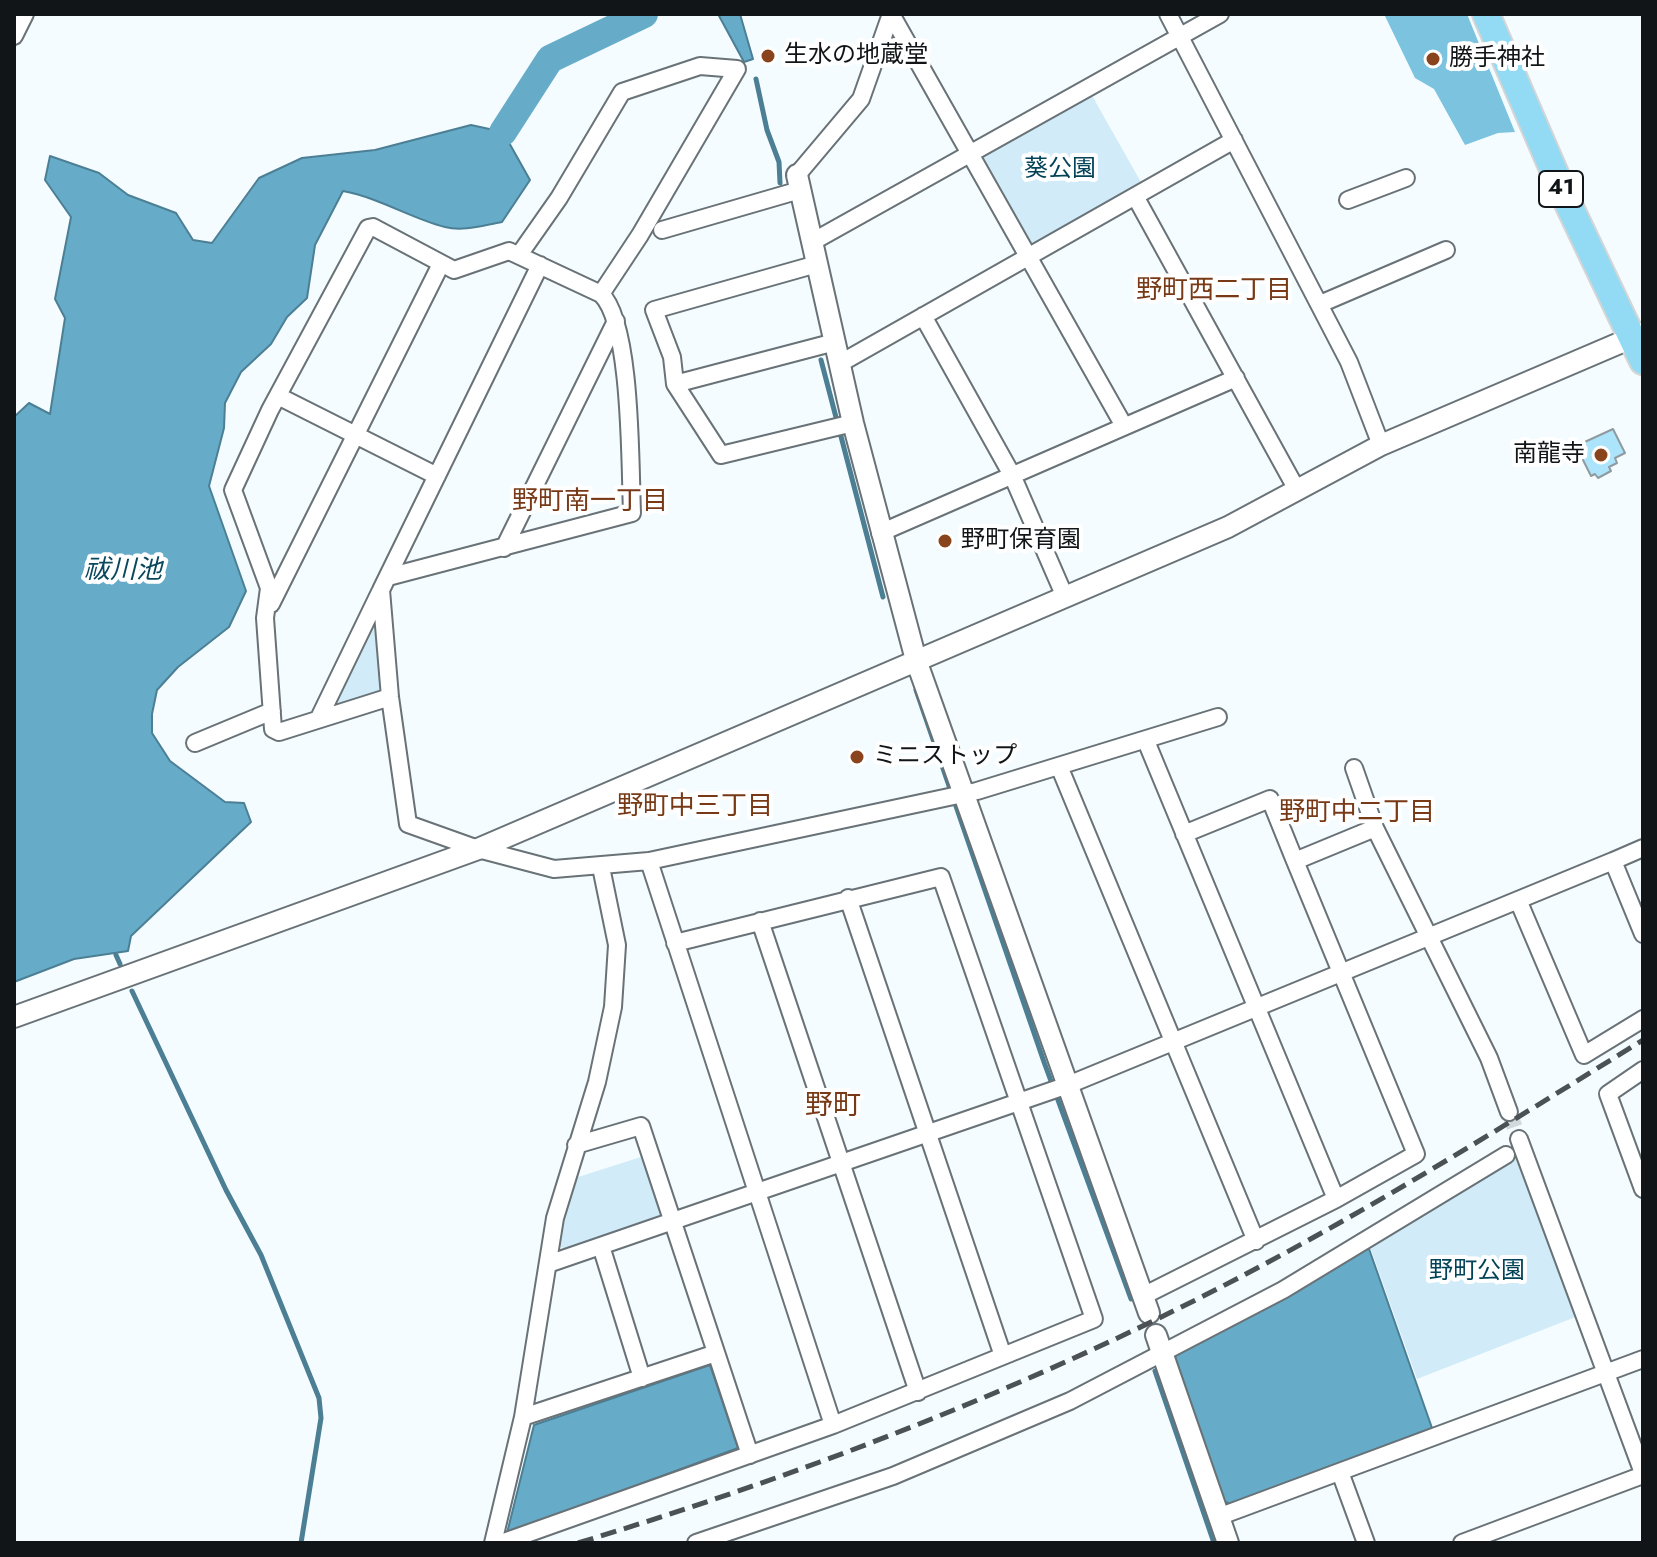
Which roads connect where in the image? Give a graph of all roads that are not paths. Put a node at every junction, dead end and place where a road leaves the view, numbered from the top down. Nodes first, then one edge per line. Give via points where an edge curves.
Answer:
1 (25, 14) edge
2 (891, 14) edge
3 (1168, 14) edge
4 (1220, 14) edge
5 (1486, 14) edge
6 (14, 36) edge
7 (1180, 37) junction
8 (1234, 140) junction
9 (971, 153) junction
10 (1406, 178) dead end
11 (798, 182) junction
12 (1135, 196) junction
13 (1348, 200) dead end
14 (662, 230) dead end
15 (812, 242) junction
16 (1446, 250) dead end
17 (519, 255) junction
18 (1029, 258) junction
19 (817, 264) junction
20 (540, 265) junction
21 (440, 266) junction
22 (601, 294) junction
23 (1320, 304) junction
24 (923, 316) junction
25 (616, 321) junction
26 (835, 342) junction
27 (1639, 344) edge
28 (839, 364) junction
29 (1236, 378) junction
30 (675, 384) junction
31 (278, 396) junction
32 (851, 424) junction
33 (1124, 426) junction
34 (355, 436) junction
35 (1381, 445) junction
36 (1012, 475) junction
37 (437, 476) junction
38 (1297, 490) junction
39 (880, 533) junction
40 (504, 548) junction
41 (384, 584) junction
42 (1065, 597) junction
43 (265, 618) junction
44 (916, 660) junction
45 (390, 697) junction
46 (272, 711) junction
47 (1218, 717) dead end
48 (319, 718) junction
49 (1146, 741) junction
50 (195, 743) dead end
51 (1059, 766) junction
52 (1354, 768) dead end
53 (954, 795) junction
54 (1375, 828) junction
55 (1184, 834) junction
56 (1643, 848) edge
57 (478, 849) junction
58 (649, 861) junction
59 (1295, 861) junction
60 (1613, 861) junction
61 (601, 867) junction
62 (848, 898) junction
63 (1518, 900) junction
64 (760, 921) junction
65 (1643, 934) edge
66 (1430, 936) junction
67 (675, 943) junction
68 (1341, 973) junction
69 (1257, 1009) junction
70 (14, 1017) edge
71 (1643, 1019) edge
72 (1173, 1042) junction
73 (1643, 1070) edge
74 (1059, 1088) junction
75 (1018, 1103) junction
76 (1509, 1112) tunnel mouth
77 (927, 1134) junction
78 (1519, 1139) tunnel mouth
79 (576, 1145) junction
80 (1506, 1155) dead end
81 (842, 1163) junction
82 (1643, 1189) edge
83 (757, 1193) junction
84 (1336, 1199) junction
85 (672, 1221) junction
86 (1256, 1241) junction
87 (601, 1246) junction
88 (548, 1264) junction
89 (1146, 1304) joint
90 (1160, 1345) junction
91 (716, 1353) junction
92 (1003, 1356) junction
93 (1643, 1359) edge
94 (1606, 1373) junction
95 (642, 1378) junction
96 (918, 1392) junction
97 (523, 1417) junction
98 (833, 1425) junction
99 (750, 1455) junction
100 (1340, 1472) junction
101 (1643, 1474) edge
102 (1218, 1517) junction
103 (493, 1543) edge
104 (501, 1543) edge
105 (696, 1543) edge
106 (1228, 1543) edge
107 (1366, 1543) edge
108 (1462, 1543) edge

1 - 6 street
2 - 9 street
2 - 11 street via 861,99
3 - 7 street
4 - 7 street
5 - 27 main road, 41 via 1565,197
7 - 8 street
7 - 9 street
8 - 12 street
8 - 23 street
9 - 15 street
9 - 18 street
10 - 13 street
11 - 14 street
11 - 15 street
12 - 18 street
12 - 29 street
15 - 19 street
16 - 23 street
17 - 20 street
17 - 21 street via 509,251 454,270
17 - 22 street via 622,92 700,66 737,69
18 - 24 street
18 - 33 street
19 - 26 street
19 - 30 street via 654,310 672,357
20 - 22 street
20 - 37 street
21 - 31 street via 368,228
21 - 34 street
22 - 25 street
23 - 35 street
24 - 28 street
24 - 36 street
25 - 40 street
25 - 40 street via 622,343 632,513
26 - 28 street
26 - 30 street
27 - 35 street
28 - 32 street
29 - 33 street
29 - 38 street
30 - 32 street via 721,455
31 - 34 street
31 - 43 street via 233,490 269,588
32 - 39 street
33 - 36 street
34 - 37 street
34 - 43 street
35 - 38 street
36 - 39 street
36 - 42 street
37 - 41 street
38 - 42 street via 1228,527
39 - 44 street
40 - 41 street
41 - 45 street
41 - 48 street
42 - 44 street
43 - 46 street
44 - 53 street
44 - 57 street
45 - 48 street
45 - 57 street via 408,824
46 - 48 street via 273,729 279,732
46 - 50 street
47 - 49 street
49 - 51 street
49 - 55 street
51 - 53 street
51 - 72 street
52 - 54 street
53 - 58 street
53 - 74 street
54 - 59 street
54 - 66 street
55 - 59 street via 1270,799
55 - 69 street
56 - 60 street
57 - 61 street via 554,869
57 - 70 street
58 - 61 street
58 - 67 street
59 - 68 street
60 - 63 street
60 - 65 street
61 - 79 street via 617,945 617,976 597,1082
62 - 64 street
62 - 75 street via 941,877
62 - 77 street
63 - 66 street
63 - 71 street via 1584,1055
64 - 67 street
64 - 81 street
66 - 68 street
66 - 76 street
67 - 83 street
68 - 69 street
68 - 84 street via 1416,1154
69 - 72 street
69 - 84 street
72 - 74 street
72 - 86 street
73 - 82 street via 1608,1094
74 - 75 street
74 - 89 street
75 - 77 street
75 - 92 street via 1094,1319
77 - 81 street
77 - 92 street
78 - 94 street
79 - 85 street via 641,1126
79 - 88 street
80 - 90 street via 1283,1290
81 - 83 street
81 - 96 street
83 - 85 street
83 - 98 street
84 - 86 street
85 - 87 street
85 - 91 street
86 - 89 street
87 - 88 street
87 - 95 street
88 - 97 street
90 - 102 street
90 - 105 street via 1070,1401 893,1476
91 - 95 street
91 - 99 street
92 - 96 street
93 - 94 street
94 - 100 street
94 - 101 street
95 - 97 street
96 - 98 street
97 - 103 street
98 - 99 street
99 - 104 street
100 - 102 street
100 - 107 street
101 - 108 street
102 - 106 street

